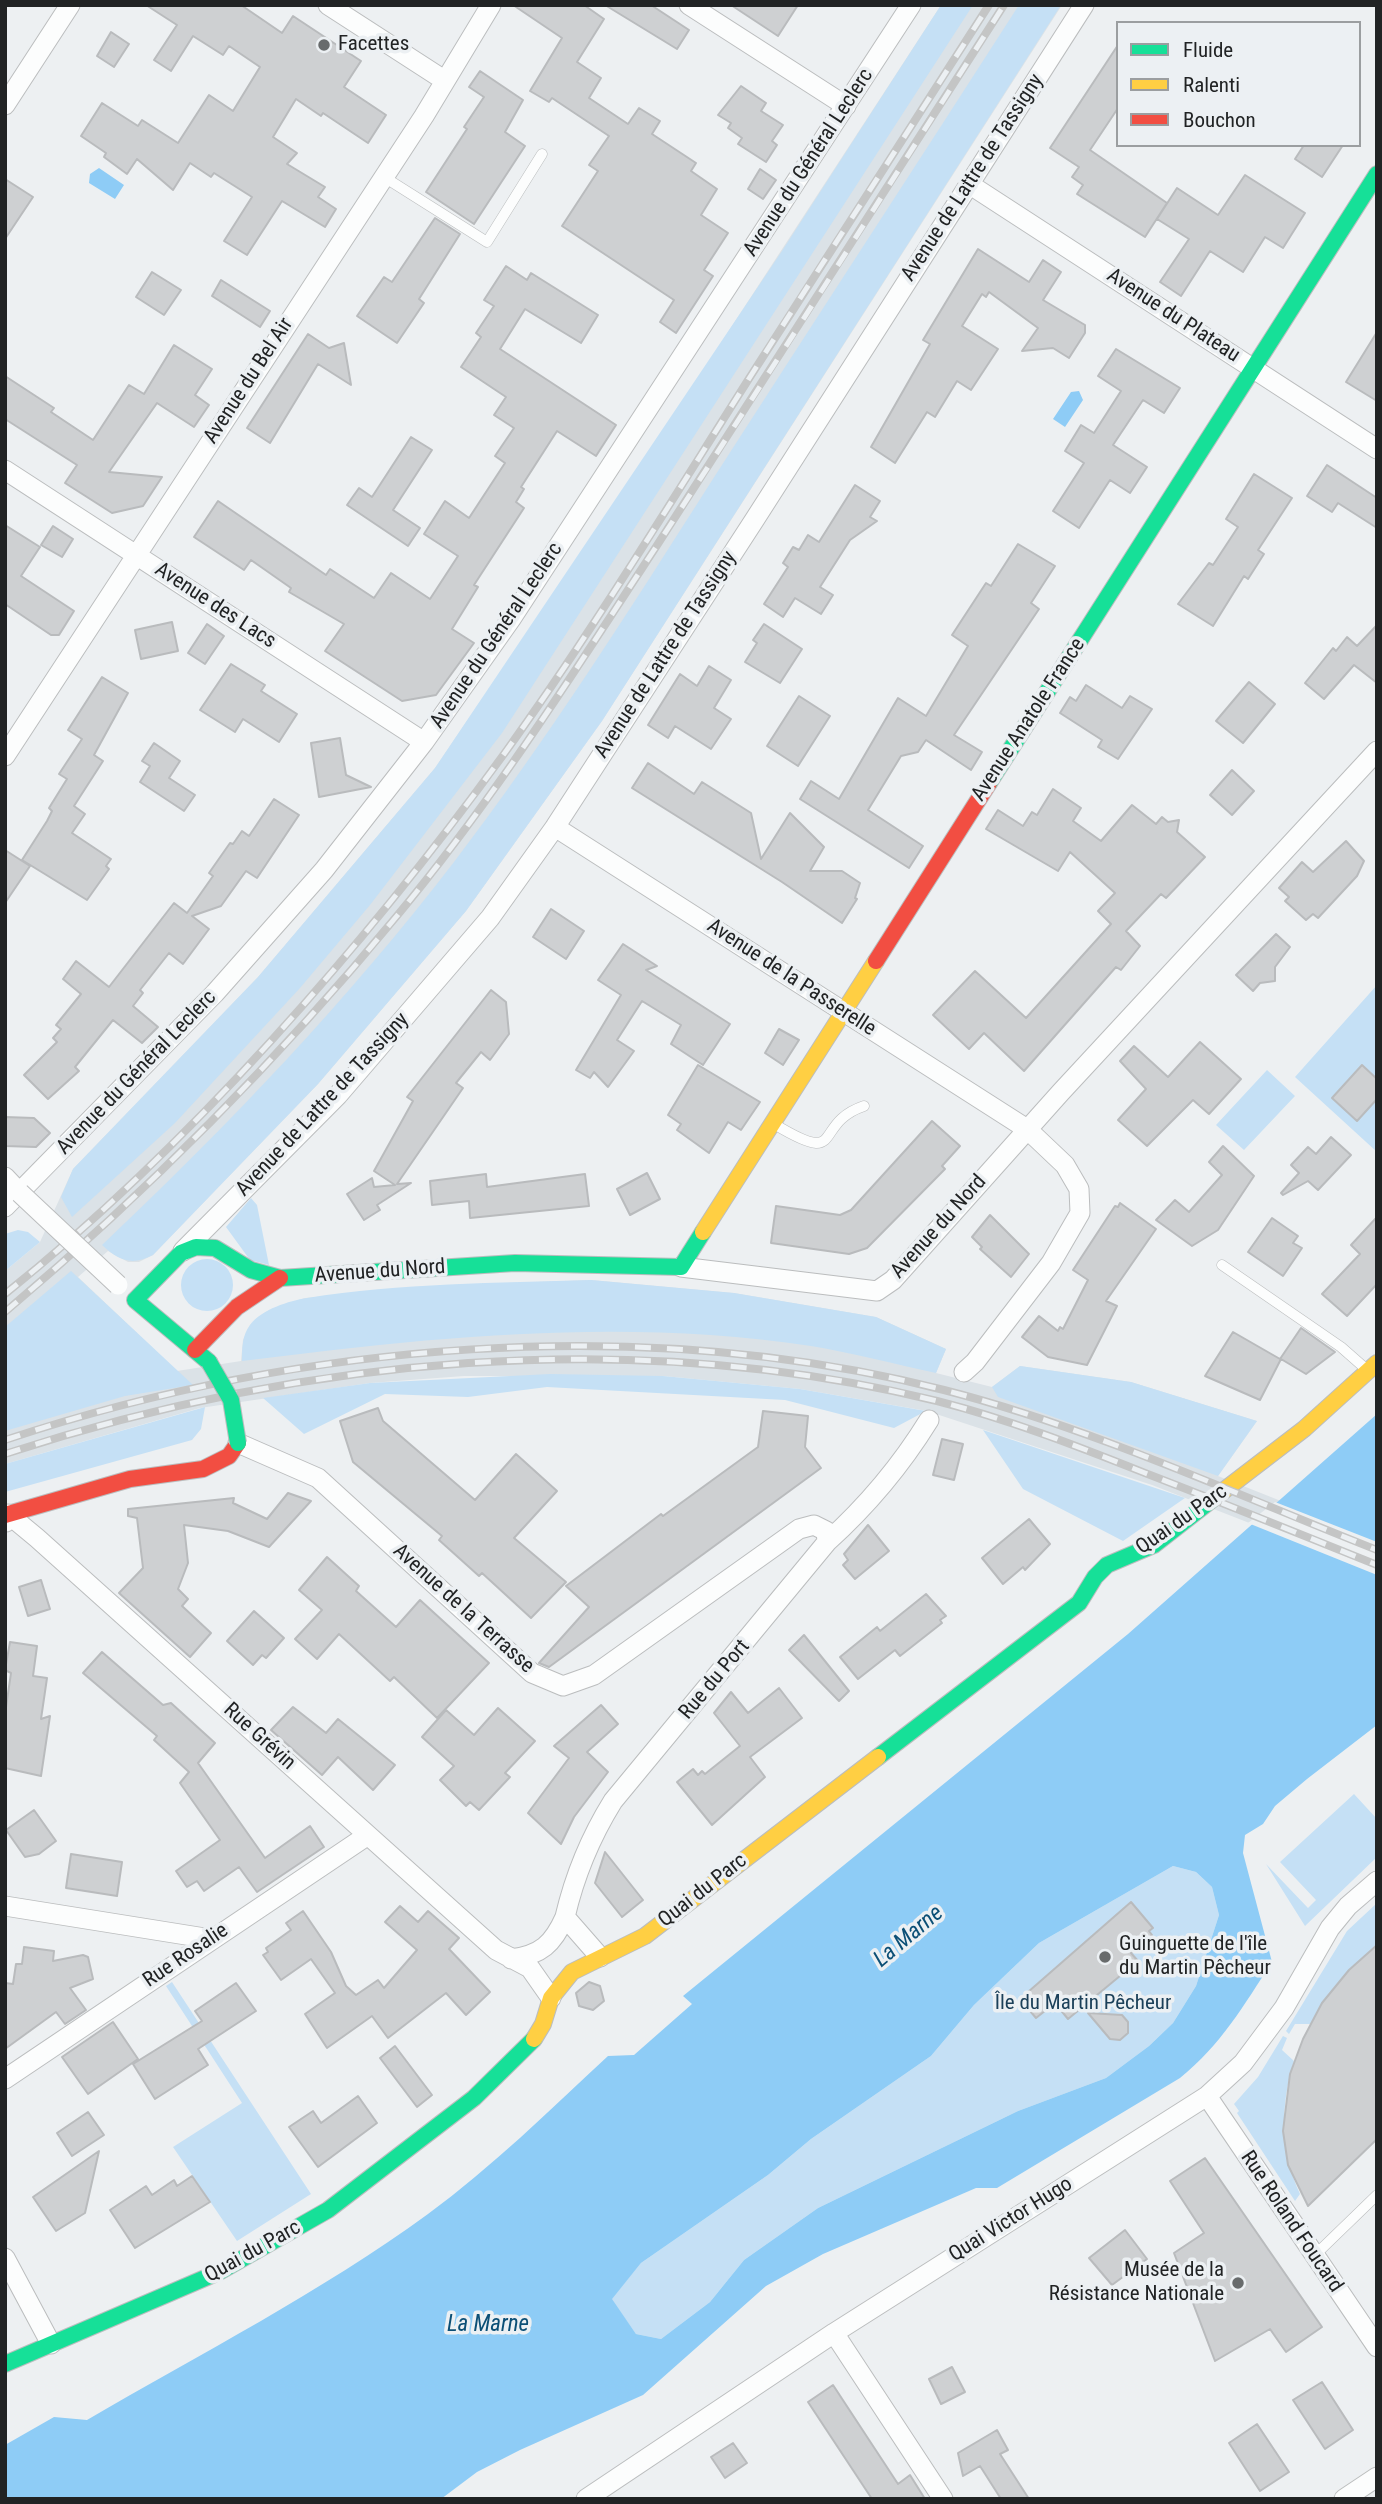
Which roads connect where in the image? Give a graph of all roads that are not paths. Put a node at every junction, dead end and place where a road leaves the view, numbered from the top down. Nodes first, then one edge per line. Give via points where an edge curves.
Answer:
1 (70, 5) edge
2 (328, 5) edge
3 (491, 5) edge
4 (689, 5) edge
5 (911, 5) edge
6 (1084, 5) edge
7 (444, 80) junction
8 (5, 105) edge
9 (846, 106) junction
10 (542, 154) dead end
11 (1377, 174) edge
12 (384, 177) junction
13 (969, 184) junction
14 (1253, 369) junction
15 (1377, 449) edge
16 (5, 470) edge
17 (135, 554) junction
18 (424, 742) junction
19 (1377, 751) edge
20 (5, 756) edge
21 (555, 827) junction
22 (845, 1012) junction
23 (863, 1106) dead end
24 (773, 1124) junction
25 (1027, 1129) junction
26 (5, 1177) edge
27 (20, 1193) junction
28 (5, 1207) edge
29 (181, 1253) junction
30 (237, 1263) junction
31 (1222, 1265) dead end
32 (681, 1266) junction
33 (280, 1278) junction
34 (135, 1300) junction
35 (237, 1307) junction
36 (195, 1350) junction
37 (1373, 1367) edge
38 (964, 1372) dead end
39 (929, 1420) dead end
40 (237, 1443) junction
41 (6, 1517) edge
42 (827, 1542) junction
43 (368, 1835) junction
44 (1377, 1881) edge
45 (5, 1906) edge
46 (565, 1917) junction
47 (211, 1939) junction
48 (600, 1957) junction
49 (511, 1959) junction
50 (551, 1998) junction
51 (5, 2078) edge
52 (1207, 2096) junction
53 (1377, 2195) edge
54 (1313, 2257) junction
55 (5, 2258) edge
56 (834, 2333) junction
57 (51, 2344) junction
58 (1377, 2347) edge
59 (5, 2364) edge
60 (1377, 2477) edge
61 (586, 2499) edge
62 (943, 2499) edge
63 (1344, 2499) edge

1 - 8 street
2 - 7 street
3 - 7 street, Avenue du Bel Air
4 - 9 street
5 - 9 street, Avenue du Général Leclerc
6 - 13 street, Avenue de Lattre de Tassigny
7 - 12 street, Avenue du Bel Air
9 - 18 street, Avenue du Général Leclerc via 519,607
10 - 12 lane via 487,242
11 - 14 street, Avenue Anatole France
12 - 17 street, Avenue du Bel Air
13 - 14 street, Avenue du Plateau
13 - 21 street, Avenue de Lattre de Tassigny
14 - 15 street, Avenue du Plateau
14 - 22 street, Avenue Anatole France
16 - 17 street, Avenue des Lacs
17 - 18 street, Avenue des Lacs
17 - 20 street, Avenue du Bel Air
18 - 27 street, Avenue du Général Leclerc via 324,870 215,993
19 - 25 street, Avenue du Nord
21 - 22 street, Avenue de la Passerelle
21 - 29 street, Avenue de Lattre de Tassigny via 491,918 338,1095
22 - 24 street, Avenue Anatole France
22 - 25 street, Avenue de la Passerelle
23 - 24 lane via 843,1115 827,1140 818,1144 803,1142
24 - 32 street, Avenue Anatole France
25 - 32 street, Avenue du Nord via 893,1280 877,1291
25 - 38 street via 1065,1165 1079,1189 1080,1213 1051,1263
26 - 27 street
27 - 28 street, Avenue du Général Leclerc
27 - 34 street, bridge
29 - 30 street via 196,1247 215,1248
29 - 34 street
30 - 33 street
30 - 35 street via 243,1286
31 - 37 lane
32 - 33 street, Avenue du Nord via 515,1263
33 - 35 street
34 - 36 street
35 - 36 street
36 - 40 street, bridge via 209,1362 233,1402 239,1422
37 - 48 street, Quai du Parc via 1304,1429 1154,1545 1107,1565 1079,1603 645,1936
39 - 42 street, Rue du Port via 903,1462
40 - 41 street via 229,1456 203,1469 130,1479
40 - 42 street, Avenue de la Terrasse via 318,1478 532,1673 563,1686 594,1675 799,1529 814,1525 826,1531
41 - 43 street, Rue Grévin
42 - 46 street, Rue du Port via 613,1801 590,1839
43 - 47 street, Rue Rosalie
43 - 49 street, Rue Grévin
44 - 52 street, Quai Victor Hugo via 1330,1928 1284,2008 1242,2063
45 - 47 street
46 - 48 street
46 - 49 street via 546,1948
47 - 51 street, Rue Rosalie
48 - 50 street, Quai du Parc via 572,1972
49 - 50 street, Rue Grévin via 530,1968
50 - 57 street, Quai du Parc via 530,2046 402,2157 328,2210 219,2272
52 - 54 street, Rue Roland Foucard
52 - 56 street, Quai Victor Hugo
53 - 54 lane
54 - 58 street, Rue Roland Foucard
55 - 57 street
56 - 61 street, Quai Victor Hugo
56 - 62 street
57 - 59 street, Quai du Parc
60 - 63 street

